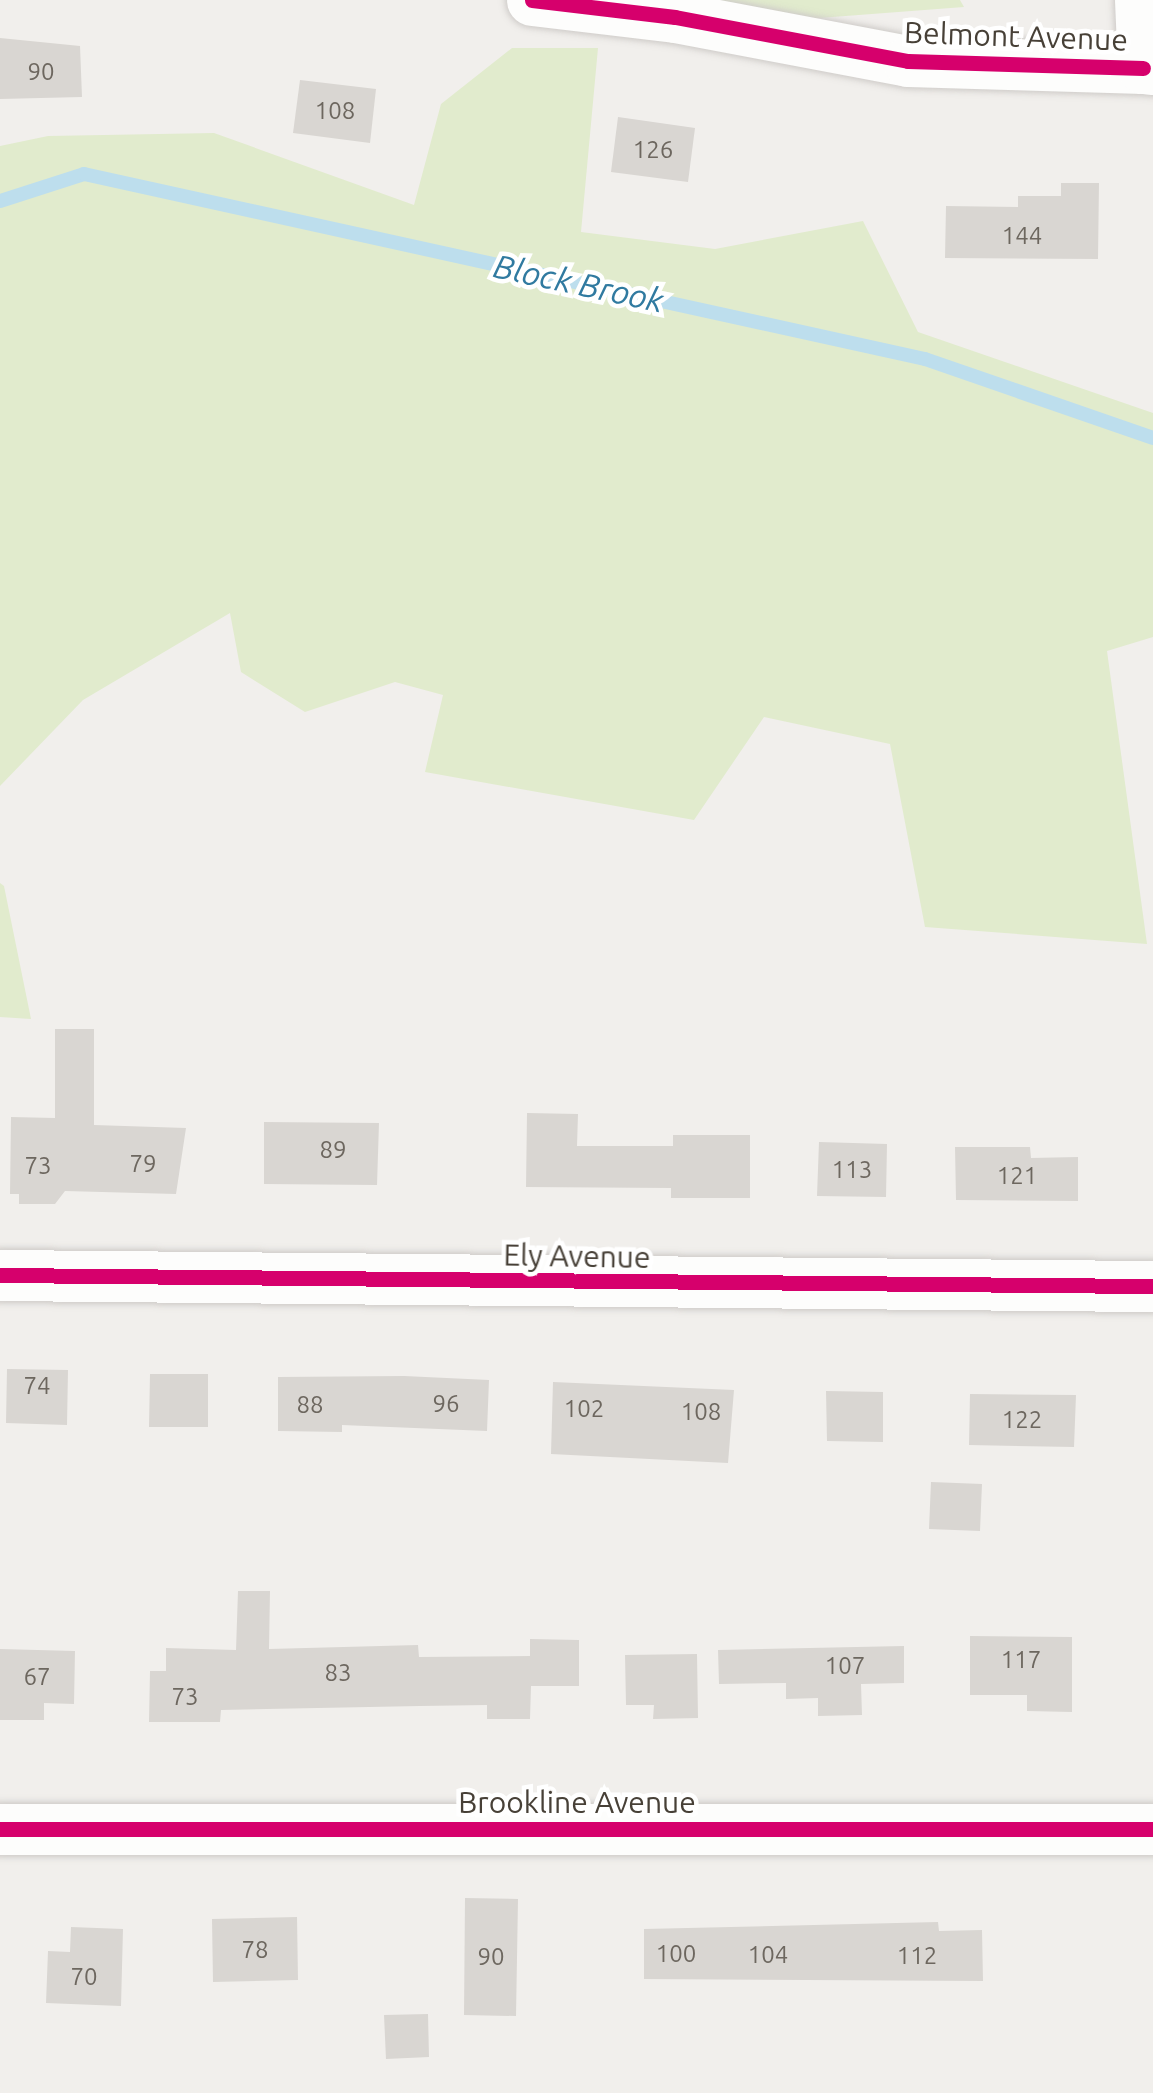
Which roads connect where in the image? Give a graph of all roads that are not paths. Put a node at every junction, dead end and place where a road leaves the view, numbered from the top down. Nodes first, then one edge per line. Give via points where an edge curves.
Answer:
1 (532, 0) edge
2 (1140, 0) edge
3 (1148, 68) edge
4 (0, 1275) edge
5 (1153, 1286) edge
6 (0, 1829) edge
7 (1153, 1829) edge

1 - 3 street, Belmont Avenue via 675,16 908,61
2 - 3 street, Belmont Avenue
4 - 5 street, Ely Avenue
6 - 7 street, Brookline Avenue

